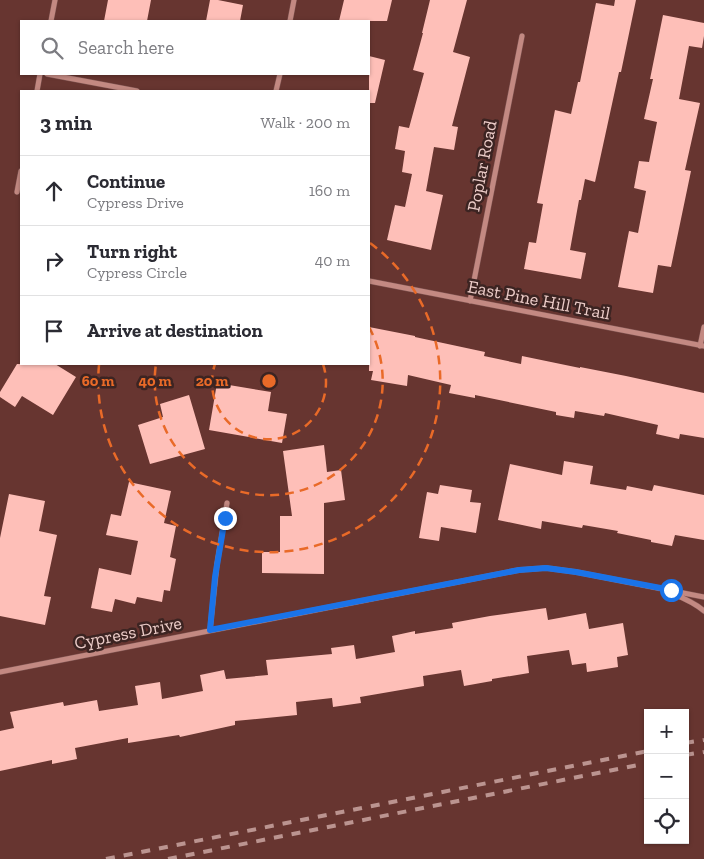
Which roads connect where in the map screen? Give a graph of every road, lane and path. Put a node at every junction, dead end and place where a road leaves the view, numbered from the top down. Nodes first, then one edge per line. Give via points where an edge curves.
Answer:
1 (55, 0) edge
2 (294, 0) edge
3 (51, 20) edge
4 (290, 20) edge
5 (522, 36) dead end
6 (40, 75) edge
7 (52, 75) edge
8 (280, 75) edge
9 (37, 90) edge
10 (132, 90) edge
11 (276, 90) edge
12 (20, 176) edge
13 (17, 192) dead end
14 (370, 281) edge
15 (470, 301) junction
16 (704, 327) edge
17 (702, 346) edge
18 (227, 503) dead end
19 (654, 587) junction
20 (704, 597) edge
21 (704, 611) edge
22 (210, 630) junction
23 (0, 672) edge

1 - 3 street
2 - 4 street
5 - 15 street, Poplar Road
6 - 9 street
7 - 10 street
8 - 11 street
12 - 13 street
14 - 15 street, East Pine Hill Trail
15 - 17 street, East Pine Hill Trail
16 - 17 street
18 - 22 street
19 - 20 street, Cypress Drive
19 - 21 street via 682,597
19 - 22 street, Cypress Drive via 546,568 519,570
22 - 23 street, Cypress Drive

